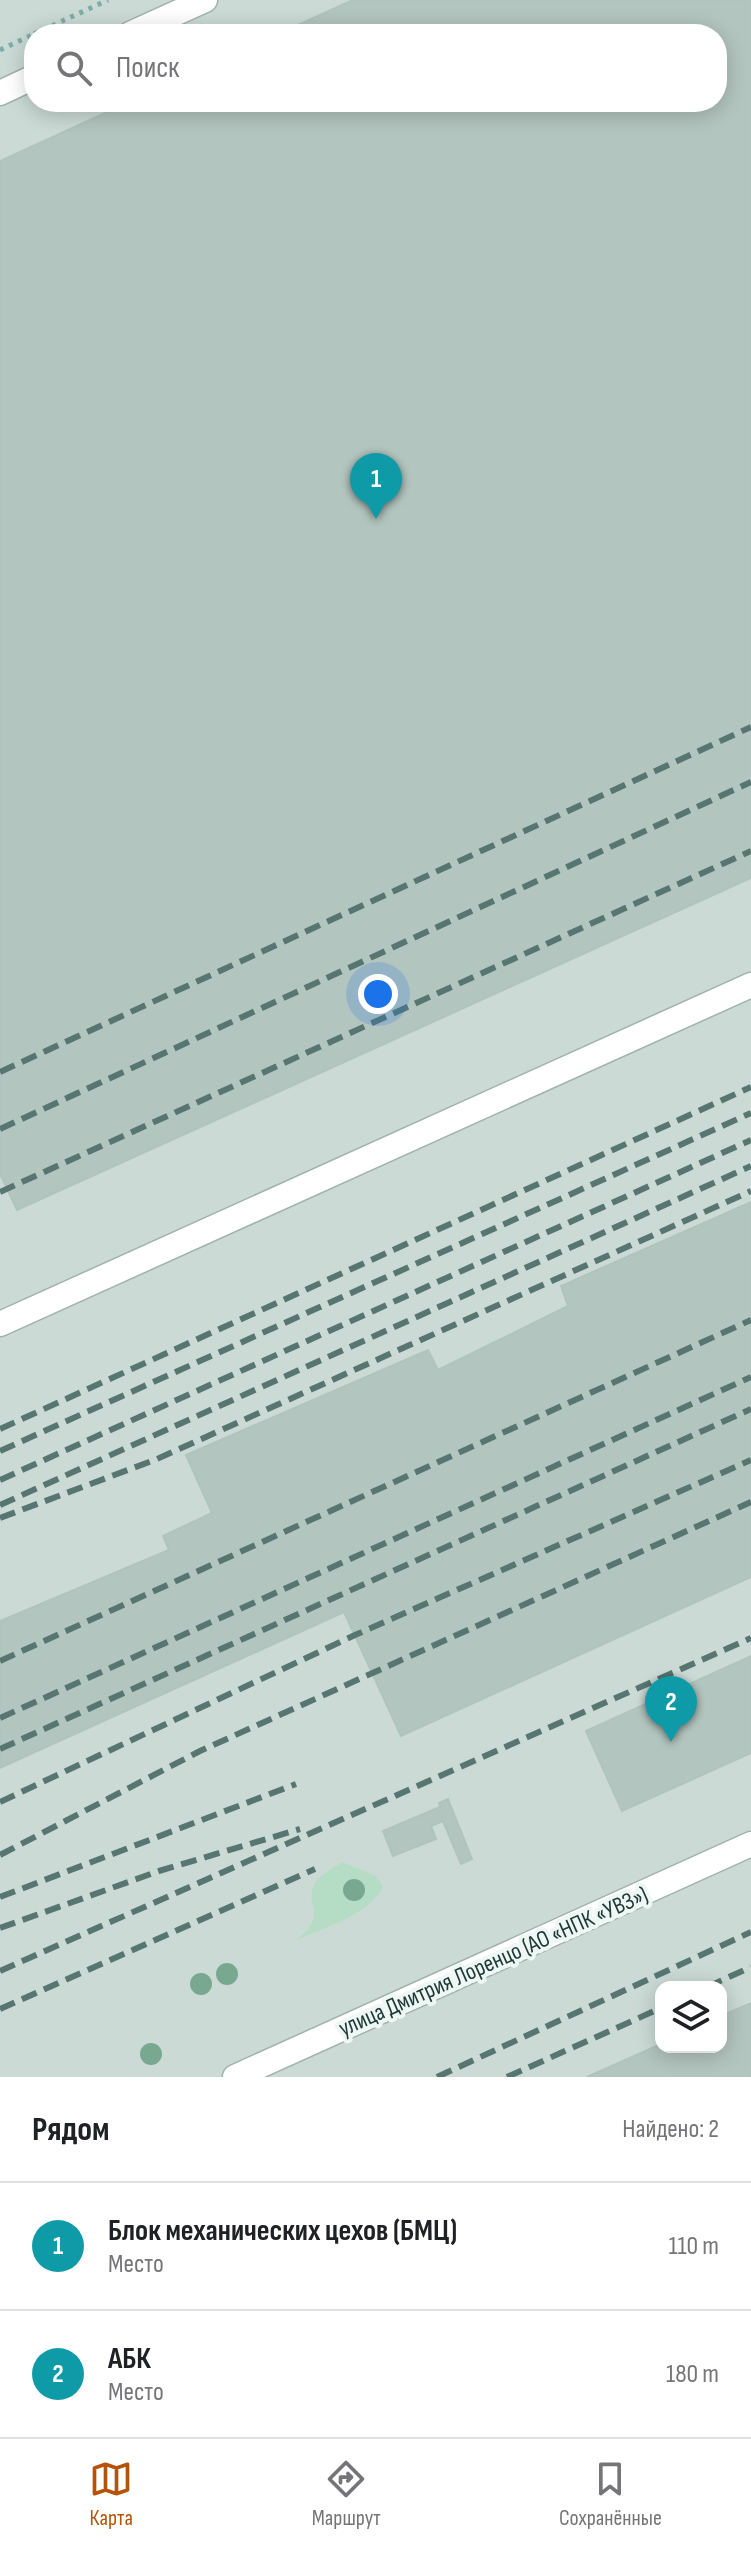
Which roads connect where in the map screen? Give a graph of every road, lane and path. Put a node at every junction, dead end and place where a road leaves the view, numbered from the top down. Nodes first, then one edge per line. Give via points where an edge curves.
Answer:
1 (108, 0) edge
2 (205, 0) edge
3 (56, 24) edge
4 (152, 24) edge
5 (24, 39) edge
6 (0, 50) edge
7 (24, 82) edge
8 (0, 93) edge
9 (751, 985) edge
10 (0, 1324) edge
11 (751, 1844) edge
12 (235, 2077) edge

1 - 3 path
2 - 4 lane
5 - 6 path
7 - 8 lane
9 - 10 lane
11 - 12 lane, улица Дмитрия Лоренцо (АО «НПК «УВЗ»)

